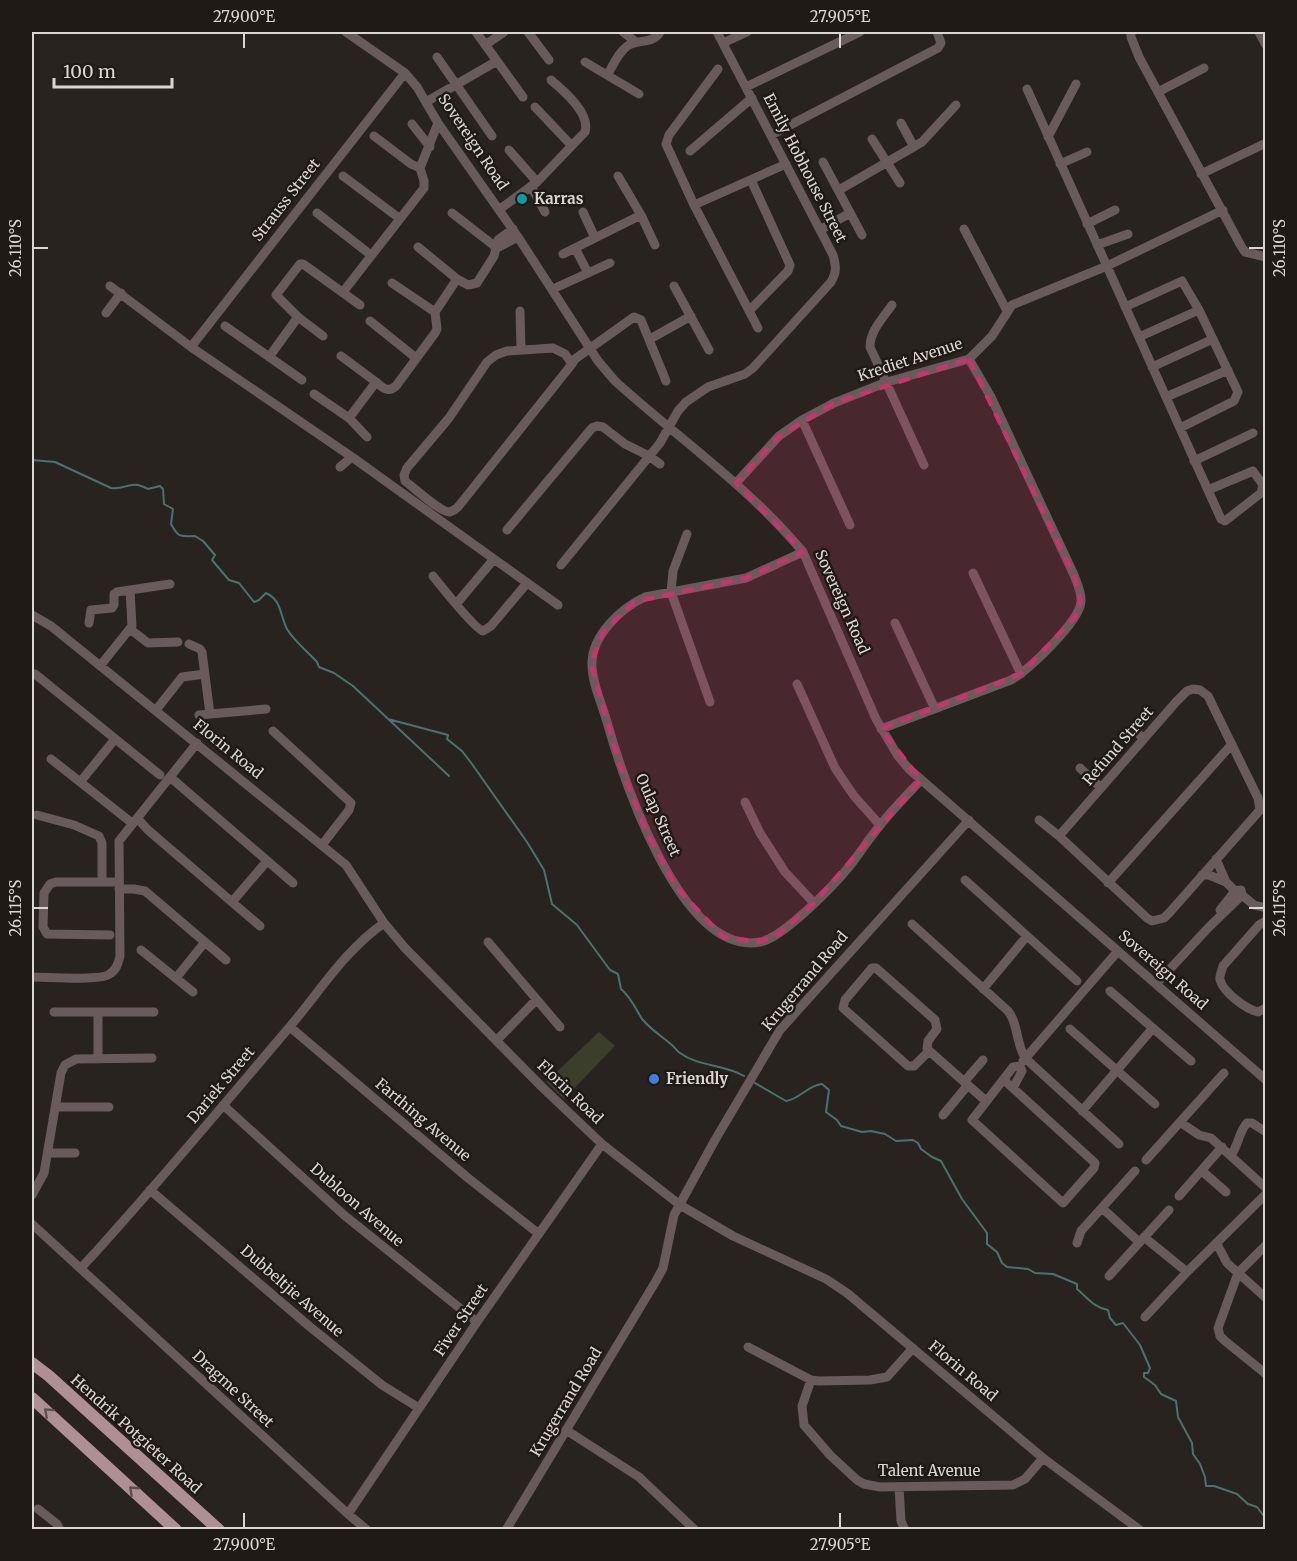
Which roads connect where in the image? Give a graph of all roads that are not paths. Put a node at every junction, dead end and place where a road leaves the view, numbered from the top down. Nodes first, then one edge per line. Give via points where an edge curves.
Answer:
1 (346, 32) edge
2 (476, 32) edge
3 (504, 32) edge
4 (528, 32) edge
5 (623, 32) edge
6 (660, 32) edge
7 (717, 32) edge
8 (747, 32) edge
9 (860, 32) edge
10 (937, 32) edge
11 (1131, 32) edge
12 (1259, 32) edge
13 (636, 42) junction
14 (723, 43) junction
15 (485, 45) junction
16 (1266, 45) edge
17 (437, 57) dead end
18 (549, 60) dead end
19 (497, 61) junction
20 (585, 62) dead end
21 (1204, 68) dead end
22 (718, 69) dead end
23 (405, 73) junction
24 (608, 74) junction
25 (551, 80) dead end
26 (456, 84) junction
27 (1076, 84) dead end
28 (746, 87) junction
29 (1027, 89) dead end
30 (1158, 92) junction
31 (639, 94) dead end
32 (523, 97) dead end
33 (752, 98) junction
34 (426, 102) junction
35 (956, 105) dead end
36 (535, 107) dead end
37 (438, 123) junction
38 (901, 123) dead end
39 (412, 124) dead end
40 (771, 135) junction
41 (374, 136) dead end
42 (492, 136) dead end
43 (1048, 137) junction
44 (872, 139) dead end
45 (452, 142) junction
46 (1264, 144) dead end
47 (431, 145) junction
48 (571, 146) junction
49 (914, 147) junction
50 (509, 150) dead end
51 (690, 151) dead end
52 (1087, 152) dead end
53 (823, 162) dead end
54 (888, 163) junction
55 (786, 164) junction
56 (1060, 165) junction
57 (420, 168) junction
58 (1201, 174) junction
59 (343, 176) dead end
60 (618, 176) dead end
61 (751, 180) junction
62 (900, 183) dead end
63 (534, 184) junction
64 (839, 190) junction
65 (694, 205) junction
66 (500, 209) junction
67 (1115, 210) dead end
68 (1223, 210) junction
69 (545, 212) dead end
70 (583, 212) dead end
71 (317, 213) dead end
72 (452, 213) dead end
73 (850, 213) junction
74 (641, 215) junction
75 (399, 218) junction
76 (1088, 224) junction
77 (964, 228) dead end
78 (820, 230) junction
79 (516, 232) junction
80 (1128, 234) dead end
81 (862, 235) dead end
82 (596, 238) junction
83 (656, 245) dead end
84 (1097, 245) junction
85 (418, 247) dead end
86 (496, 248) junction
87 (575, 248) junction
88 (563, 254) dead end
89 (371, 255) junction
90 (1266, 257) edge
91 (610, 263) dead end
92 (1107, 266) junction
93 (588, 273) junction
94 (457, 279) junction
95 (392, 283) dead end
96 (110, 286) dead end
97 (674, 286) dead end
98 (553, 289) junction
99 (343, 292) junction
100 (121, 293) junction
101 (360, 305) dead end
102 (892, 305) dead end
103 (1125, 307) junction
104 (1199, 310) junction
105 (520, 311) dead end
106 (749, 311) junction
107 (1006, 311) junction
108 (435, 312) junction
109 (106, 313) dead end
110 (691, 316) junction
111 (298, 317) junction
112 (370, 321) dead end
113 (225, 326) dead end
114 (758, 328) dead end
115 (323, 336) dead end
116 (1139, 337) junction
117 (650, 339) junction
118 (1213, 339) junction
119 (191, 346) junction
120 (590, 348) junction
121 (521, 349) junction
122 (709, 350) dead end
123 (341, 356) dead end
124 (269, 357) junction
125 (416, 358) junction
126 (969, 359) junction
127 (572, 364) junction
128 (1152, 367) junction
129 (1227, 370) junction
130 (302, 380) dead end
131 (376, 381) junction
132 (666, 381) dead end
133 (887, 382) junction
134 (314, 394) dead end
135 (1166, 397) junction
136 (349, 418) junction
137 (802, 420) junction
138 (669, 426) junction
139 (1180, 428) junction
140 (1253, 433) dead end
141 (367, 437) dead end
142 (352, 456) junction
143 (649, 456) junction
144 (1194, 461) junction
145 (660, 464) dead end
146 (924, 465) dead end
147 (340, 467) dead end
148 (736, 483) junction
149 (1208, 490) junction
150 (850, 525) dead end
151 (507, 530) dead end
152 (687, 534) dead end
153 (803, 552) junction
154 (494, 559) junction
155 (561, 565) dead end
156 (973, 573) dead end
157 (433, 576) dead end
158 (527, 583) junction
159 (170, 584) dead end
160 (130, 590) junction
161 (671, 592) junction
162 (457, 603) junction
163 (558, 605) dead end
164 (32, 615) edge
165 (89, 623) dead end
166 (895, 623) dead end
167 (130, 629) junction
168 (177, 642) dead end
169 (189, 644) dead end
170 (100, 666) junction
171 (35, 674) dead end
172 (205, 674) junction
173 (1022, 674) junction
174 (797, 684) dead end
175 (710, 702) dead end
176 (266, 709) dead end
177 (935, 709) junction
178 (156, 710) junction
179 (210, 714) junction
180 (199, 715) dead end
181 (1132, 728) dead end
182 (881, 729) junction
183 (273, 730) dead end
184 (115, 739) junction
185 (1144, 739) junction
186 (197, 743) junction
187 (1232, 744) junction
188 (51, 759) dead end
189 (1080, 768) dead end
190 (165, 776) junction
191 (921, 780) junction
192 (81, 781) junction
193 (1101, 788) junction
194 (745, 802) dead end
195 (37, 815) dead end
196 (134, 820) junction
197 (969, 820) junction
198 (1039, 820) dead end
199 (880, 825) junction
200 (1059, 836) junction
201 (322, 845) junction
202 (1216, 859) junction
203 (267, 861) junction
204 (1202, 875) junction
205 (965, 880) dead end
206 (102, 882) junction
207 (1226, 882) junction
208 (293, 883) dead end
209 (1108, 883) junction
210 (119, 886) junction
211 (1242, 896) junction
212 (232, 902) junction
213 (814, 903) junction
214 (1266, 908) edge
215 (384, 923) junction
216 (1262, 923) edge
217 (912, 924) dead end
218 (260, 926) dead end
219 (110, 935) dead end
220 (1027, 936) junction
221 (205, 942) junction
222 (488, 942) dead end
223 (141, 950) dead end
224 (1118, 951) junction
225 (226, 960) dead end
226 (32, 977) edge
227 (176, 978) junction
228 (1077, 981) dead end
229 (1156, 984) junction
230 (983, 989) junction
231 (1110, 990) dead end
232 (193, 992) dead end
233 (536, 1000) junction
234 (1266, 1008) edge
235 (54, 1012) dead end
236 (154, 1012) dead end
237 (99, 1013) junction
238 (290, 1027) junction
239 (560, 1027) dead end
240 (1153, 1028) junction
241 (1070, 1029) dead end
242 (497, 1040) junction
243 (929, 1051) junction
244 (152, 1058) dead end
245 (98, 1059) junction
246 (983, 1060) dead end
247 (1191, 1061) dead end
248 (1022, 1062) junction
249 (1117, 1070) junction
250 (1224, 1073) dead end
251 (1004, 1080) junction
252 (1266, 1080) edge
253 (966, 1084) junction
254 (1013, 1088) junction
255 (986, 1101) junction
256 (1155, 1104) dead end
257 (223, 1105) junction
258 (56, 1107) junction
259 (110, 1107) dead end
260 (1082, 1111) junction
261 (943, 1115) dead end
262 (1180, 1122) junction
263 (1266, 1132) edge
264 (602, 1144) junction
265 (1119, 1144) dead end
266 (1222, 1147) junction
267 (48, 1153) junction
268 (75, 1153) dead end
269 (1231, 1155) junction
270 (1146, 1160) dead end
271 (1202, 1171) junction
272 (1135, 1172) dead end
273 (1266, 1188) edge
274 (150, 1190) junction
275 (1226, 1192) dead end
276 (1266, 1194) edge
277 (32, 1195) edge
278 (1179, 1196) dead end
279 (680, 1205) junction
280 (1102, 1208) junction
281 (1169, 1210) dead end
282 (32, 1224) edge
283 (539, 1234) junction
284 (1142, 1239) junction
285 (1077, 1243) dead end
286 (1217, 1244) junction
287 (1266, 1245) edge
288 (81, 1268) junction
289 (1187, 1272) junction
290 (1238, 1273) junction
291 (1108, 1276) dead end
292 (1266, 1298) edge
293 (1145, 1317) dead end
294 (477, 1322) junction
295 (748, 1347) dead end
296 (913, 1348) junction
297 (32, 1363) edge
298 (1266, 1374) edge
299 (811, 1380) junction
300 (32, 1398) edge
301 (419, 1408) junction
302 (566, 1430) junction
303 (1043, 1458) junction
304 (899, 1487) junction
305 (38, 1509) dead end
306 (348, 1514) junction
307 (60, 1530) edge
308 (176, 1530) edge
309 (219, 1530) edge
310 (368, 1530) edge
311 (506, 1530) edge
312 (695, 1530) edge
313 (905, 1530) edge
314 (1140, 1530) edge

1 - 23 street, Sovereign Road
2 - 15 street
3 - 15 street
4 - 18 street
5 - 13 street
6 - 13 street via 652,40
7 - 14 street, Emily Hobhouse Street
8 - 14 street
9 - 28 street
10 - 40 street via 939,48
11 - 30 street
12 - 16 street
13 - 24 street via 624,49
14 - 28 street, Emily Hobhouse Street
15 - 19 street
17 - 26 street
19 - 26 street
19 - 32 street
20 - 24 street
21 - 30 street
22 - 65 street via 666,144
23 - 34 street, Sovereign Road
23 - 119 street, Strauss Street
24 - 31 street
25 - 48 street via 574,102 586,121 585,132
26 - 34 street
26 - 42 street
27 - 43 street
28 - 33 street, Emily Hobhouse Street
29 - 43 street
30 - 58 street
33 - 40 street, Emily Hobhouse Street
33 - 51 street
34 - 37 street, Sovereign Road
35 - 49 street
36 - 48 street
37 - 45 street, Sovereign Road
37 - 47 street
38 - 49 street
39 - 47 street
40 - 55 street, Emily Hobhouse Street
41 - 57 street
43 - 56 street
44 - 54 street
45 - 47 street
45 - 66 street, Sovereign Road
46 - 58 street
47 - 57 street
48 - 63 street
49 - 54 street
50 - 63 street
52 - 56 street
53 - 64 street
54 - 62 street
54 - 64 street
55 - 61 street
55 - 78 street, Emily Hobhouse Street
56 - 76 street
57 - 75 street via 424,188
58 - 68 street
59 - 75 street
60 - 74 street
61 - 65 street
61 - 106 street via 790,265
63 - 66 street
63 - 69 street
64 - 73 street
65 - 106 street
66 - 79 street, Sovereign Road
67 - 76 street
68 - 90 street via 1245,252
68 - 92 street, Krediet Avenue
70 - 82 street
71 - 89 street
72 - 86 street
73 - 78 street
73 - 81 street
74 - 82 street
74 - 83 street
75 - 89 street
76 - 84 street
77 - 107 street
78 - 138 street, Emily Hobhouse Street via 836,267 831,282 753,368 696,394
79 - 86 street
79 - 98 street, Sovereign Road
80 - 84 street
82 - 87 street
84 - 92 street
85 - 94 street
86 - 94 street via 477,282 468,285
87 - 88 street
87 - 93 street
89 - 99 street
91 - 93 street
92 - 103 street
92 - 107 street, Krediet Avenue via 1019,301
93 - 98 street
94 - 108 street
95 - 108 street
96 - 100 street
97 - 110 street
98 - 120 street, Sovereign Road
99 - 101 street
99 - 111 street via 300,264 276,295
100 - 109 street
100 - 119 street
102 - 133 street via 870,339
103 - 104 street via 1182,281
103 - 116 street
104 - 116 street
104 - 118 street
105 - 121 street
106 - 114 street
107 - 126 street, Krediet Avenue via 1003,322
108 - 125 street via 437,329
110 - 117 street
110 - 122 street
111 - 115 street
111 - 124 street
112 - 125 street
113 - 124 street
116 - 128 street
117 - 120 street via 637,317
117 - 132 street
118 - 128 street
118 - 129 street
119 - 142 street
120 - 127 street
120 - 138 street, Sovereign Road via 615,381
121 - 127 street via 559,350
121 - 127 street via 496,355 487,362 404,475 405,481 446,512 458,507
123 - 131 street
124 - 130 street
125 - 131 street via 392,390
126 - 133 street, Krediet Avenue
126 - 173 street via 991,397 1082,598 1075,617
128 - 135 street
129 - 135 street
129 - 139 street via 1237,397
131 - 136 street
133 - 137 street, Krediet Avenue via 834,402
133 - 146 street
134 - 136 street
135 - 139 street
136 - 141 street
137 - 148 street, Krediet Avenue via 779,436
137 - 150 street
138 - 143 street, Emily Hobhouse Street
138 - 148 street, Sovereign Road
139 - 144 street
140 - 144 street
142 - 147 street
142 - 154 street
143 - 145 street
143 - 151 street via 603,427 592,428
143 - 155 street, Emily Hobhouse Street
144 - 149 street
148 - 153 street, Sovereign Road
149 - 149 street via 1225,521 1261,493 1263,485 1253,471
152 - 161 street via 673,572
153 - 161 street via 746,578
153 - 182 street, Sovereign Road
154 - 158 street
154 - 162 street
156 - 173 street
157 - 162 street
158 - 162 street via 483,631 476,628
158 - 163 street
159 - 160 street
160 - 165 street via 115,593 112,608 90,609
160 - 167 street
161 - 175 street
161 - 213 street, Oulap Street via 645,597 616,616 603,632 591,664 619,763 646,831 676,887 723,937 760,942 779,934
164 - 170 street, Florin Road
166 - 177 street
167 - 168 street via 148,643
167 - 170 street
169 - 172 street via 201,650
170 - 178 street, Florin Road
171 - 184 street
172 - 178 street via 182,677
172 - 179 street
173 - 177 street
174 - 199 street via 839,775
176 - 179 street
177 - 182 street
178 - 186 street, Florin Road
179 - 180 street
181 - 185 street
182 - 191 street, Sovereign Road via 898,756
183 - 201 street via 350,800 350,810
184 - 190 street
184 - 192 street
185 - 187 street, Refund Street via 1176,702 1193,689 1208,696
185 - 193 street, Refund Street
186 - 190 street
186 - 201 street, Florin Road
187 - 202 street, Refund Street via 1260,810
187 - 209 street
188 - 192 street
189 - 193 street
190 - 196 street
190 - 203 street
191 - 197 street, Sovereign Road
191 - 199 street
192 - 196 street
193 - 200 street, Refund Street
194 - 213 street via 785,872
195 - 206 street via 99,836
196 - 210 street via 119,841
196 - 212 street
197 - 224 street, Sovereign Road
197 - 279 street, Krugerrand Road via 780,1030
198 - 200 street
199 - 213 street
200 - 209 street, Refund Street
201 - 215 street, Florin Road via 353,873
202 - 204 street, Refund Street
202 - 207 street
203 - 208 street
203 - 212 street
204 - 207 street
204 - 209 street, Refund Street via 1157,921 1147,918
205 - 220 street
206 - 210 street
206 - 219 street via 50,885 44,893 43,927 49,935
207 - 211 street
210 - 221 street via 145,891
210 - 226 street via 118,967 97,977
211 - 214 street
211 - 216 street
211 - 229 street
212 - 218 street
215 - 238 street, Dariek Street via 350,950
215 - 242 street, Florin Road
216 - 234 street via 1223,966 1220,981 1253,1011
217 - 230 street
220 - 228 street
220 - 230 street
221 - 225 street
221 - 227 street
222 - 233 street
223 - 227 street
224 - 229 street, Sovereign Road
224 - 248 street
227 - 232 street
229 - 252 street, Sovereign Road
230 - 248 street via 1012,1016
231 - 240 street
233 - 239 street
233 - 242 street
235 - 237 street
236 - 237 street
237 - 245 street
238 - 257 street, Dariek Street
238 - 283 street, Farthing Avenue via 468,1179
240 - 247 street
240 - 249 street
241 - 249 street
242 - 264 street, Florin Road
243 - 243 street via 927,1045 937,1023 872,968 845,1000 843,1008 908,1066 914,1066
243 - 253 street
244 - 245 street
245 - 258 street via 76,1059 65,1065
246 - 253 street
248 - 251 street
248 - 254 street
248 - 260 street
249 - 256 street
249 - 260 street
250 - 262 street
251 - 254 street
251 - 255 street
253 - 255 street
253 - 261 street
254 - 255 street via 1095,1163 1063,1203 973,1123 972,1117
257 - 274 street, Dariek Street
257 - 294 street, Dubloon Avenue via 344,1215
258 - 259 street
258 - 267 street
260 - 265 street
262 - 266 street
262 - 270 street
263 - 269 street via 1246,1123
264 - 279 street, Florin Road
264 - 283 street, Fiver Street
266 - 269 street
266 - 271 street
267 - 268 street
267 - 277 street via 44,1173
269 - 273 street
271 - 275 street
271 - 278 street
272 - 280 street
274 - 288 street, Dariek Street
274 - 301 street, Dubbeltjie Avenue via 309,1326
276 - 286 street
279 - 296 street, Florin Road via 733,1236 826,1279
279 - 302 street, Krugerrand Road via 671,1226 663,1268
280 - 284 street
280 - 285 street via 1081,1231
281 - 284 street
282 - 288 street, Dragme Street
283 - 294 street, Fiver Street
284 - 289 street
284 - 291 street
286 - 289 street
286 - 290 street via 1227,1263
287 - 290 street
288 - 306 street, Dragme Street
289 - 293 street
290 - 292 street
290 - 298 street via 1218,1332
294 - 301 street, Fiver Street
295 - 299 street
296 - 299 street via 887,1377
296 - 303 street, Florin Road
297 - 309 main road, Hendrik Potgieter Road
299 - 304 street, Talent Avenue via 802,1406 804,1425 857,1480 871,1486
308 -> 300 main road
301 - 306 street, Fiver Street
302 - 311 street, Krugerrand Road
302 - 312 street via 639,1477
303 - 304 street, Talent Avenue via 1025,1479 1013,1485
303 - 314 street, Florin Road
304 - 313 street
305 - 307 street
306 - 310 street, Dragme Street

